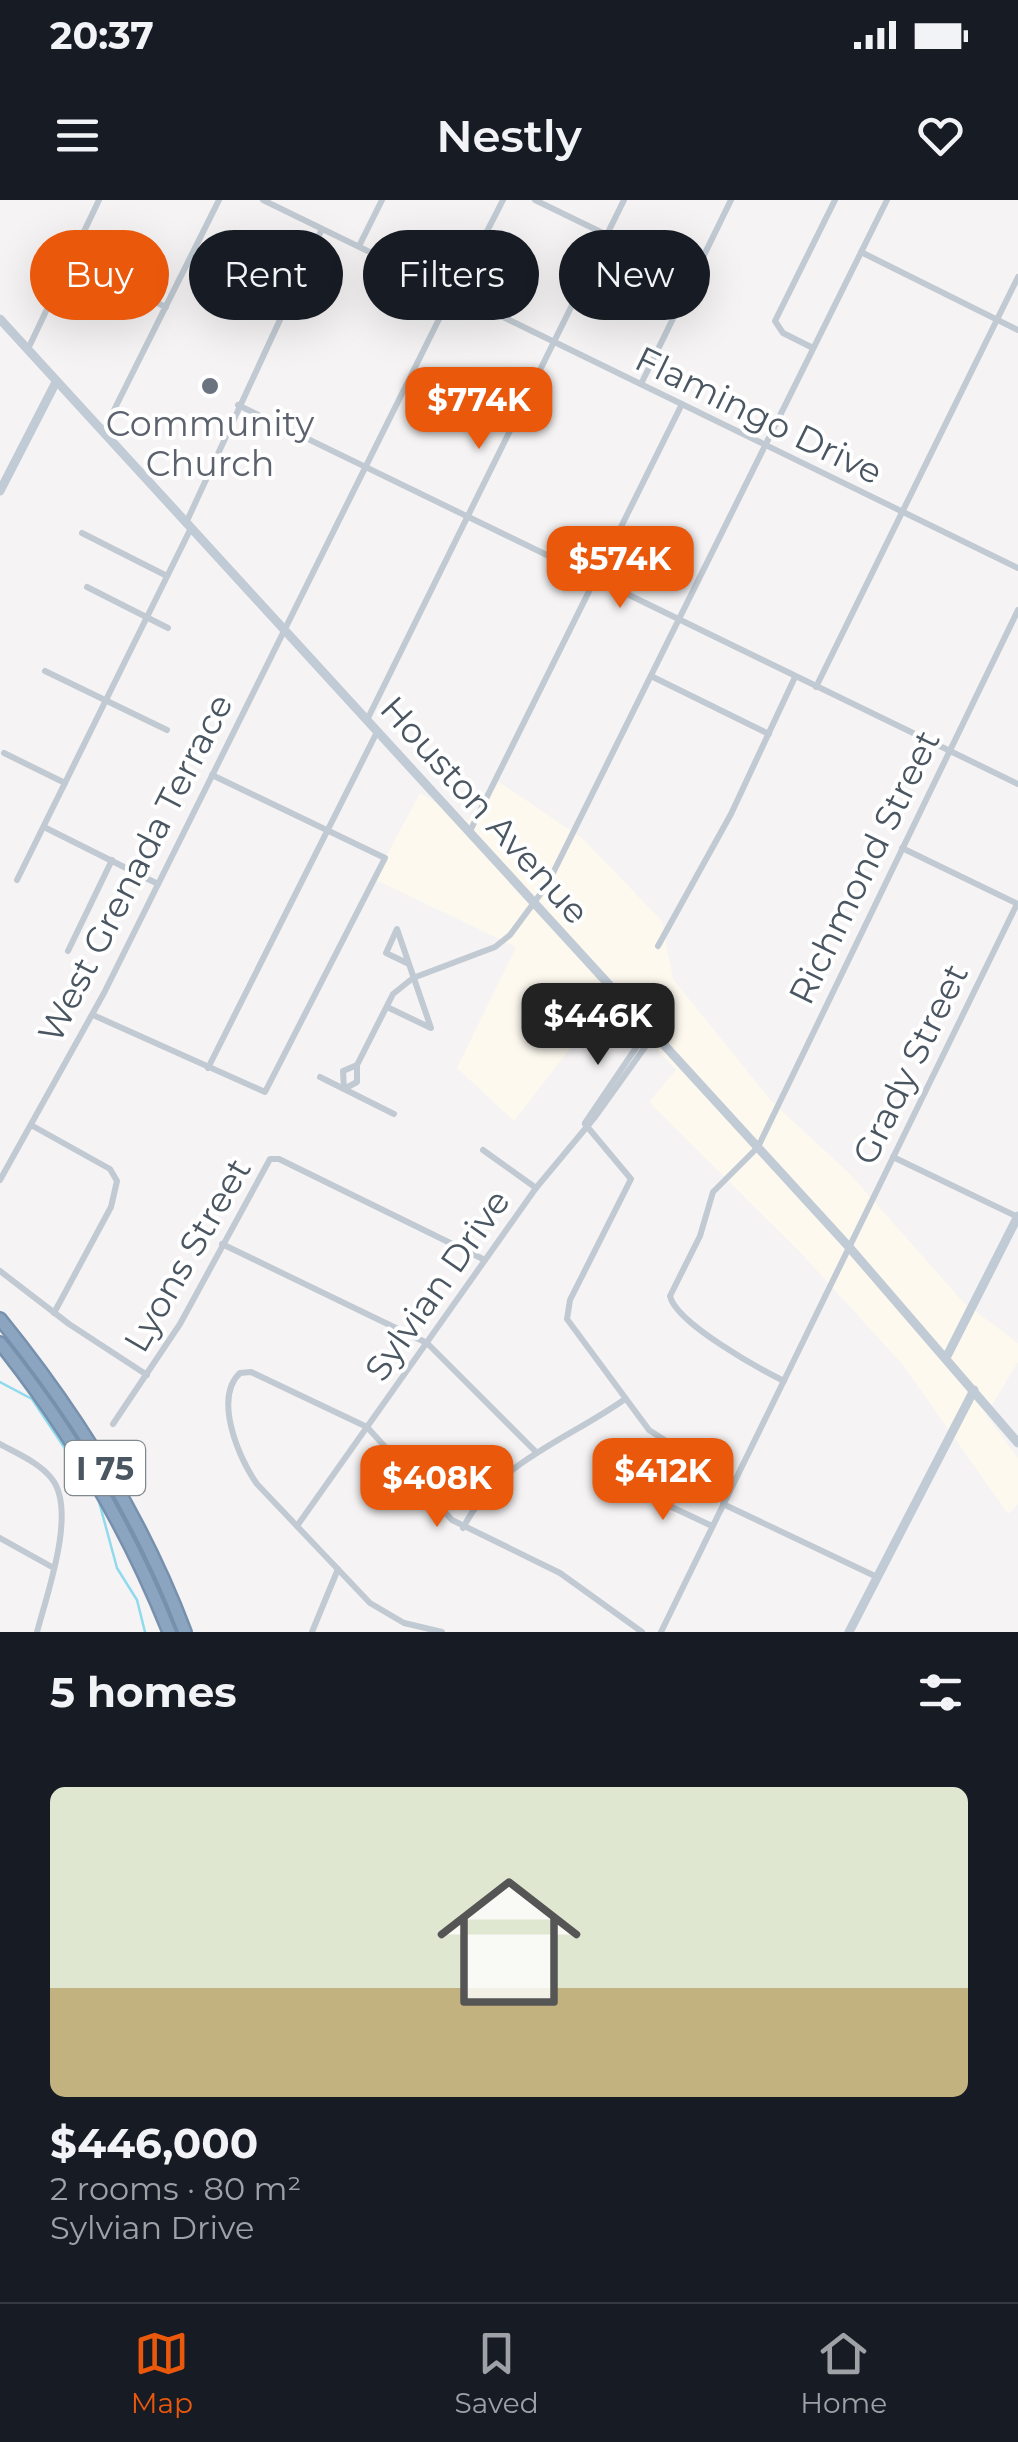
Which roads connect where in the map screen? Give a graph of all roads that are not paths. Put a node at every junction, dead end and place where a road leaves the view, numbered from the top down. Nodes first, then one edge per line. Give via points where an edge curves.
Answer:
1 (99, 200) edge
2 (217, 200) edge
3 (264, 200) edge
4 (382, 200) edge
5 (503, 200) edge
6 (535, 200) edge
7 (624, 200) edge
8 (730, 200) edge
9 (835, 200) edge
10 (887, 200) edge
11 (322, 229) junction
12 (84, 230) edge
13 (487, 230) edge
14 (599, 230) edge
15 (609, 230) edge
16 (359, 246) junction
17 (363, 248) edge
18 (861, 252) junction
19 (1018, 278) edge
20 (169, 302) edge
21 (42, 320) edge
22 (160, 320) edge
23 (440, 320) edge
24 (509, 320) edge
25 (565, 320) edge
26 (997, 320) junction
27 (1, 324) edge
28 (1018, 330) edge
29 (554, 342) junction
30 (813, 348) junction
31 (28, 349) junction
32 (56, 382) junction
33 (641, 384) junction
34 (682, 404) junction
35 (238, 405) junction
36 (102, 433) junction
37 (766, 445) junction
38 (366, 467) junction
39 (0, 492) edge
40 (902, 512) junction
41 (468, 516) junction
42 (188, 525) junction
43 (82, 532) dead end
44 (1018, 568) edge
45 (167, 576) junction
46 (596, 579) junction
47 (87, 587) dead end
48 (1018, 610) edge
49 (147, 618) junction
50 (680, 620) junction
51 (168, 628) dead end
52 (284, 630) junction
53 (45, 670) dead end
54 (651, 676) junction
55 (796, 677) junction
56 (816, 686) junction
57 (106, 700) junction
58 (366, 720) junction
59 (167, 730) dead end
60 (377, 732) junction
61 (768, 734) junction
62 (948, 751) junction
63 (4, 753) dead end
64 (212, 775) junction
65 (65, 783) junction
66 (1018, 784) edge
67 (44, 827) junction
68 (327, 830) junction
69 (469, 833) junction
70 (902, 848) junction
71 (112, 860) junction
72 (17, 880) dead end
73 (158, 884) junction
74 (533, 904) junction
75 (1017, 904) edge
76 (658, 946) dead end
77 (68, 951) dead end
78 (408, 964) junction
79 (413, 978) junction
80 (387, 1007) junction
81 (93, 1015) junction
82 (650, 1033) junction
83 (358, 1065) junction
84 (208, 1068) junction
85 (320, 1077) dead end
86 (344, 1089) junction
87 (394, 1114) dead end
88 (585, 1124) junction
89 (31, 1125) junction
90 (758, 1147) junction
91 (483, 1150) dead end
92 (893, 1156) junction
93 (0, 1180) edge
94 (536, 1188) junction
95 (1018, 1217) edge
96 (222, 1244) junction
97 (849, 1247) junction
98 (485, 1260) junction
99 (0, 1271) edge
100 (54, 1313) junction
101 (0, 1319) edge
102 (0, 1343) edge
103 (427, 1344) junction
104 (947, 1356) junction
105 (147, 1375) junction
106 (784, 1381) junction
107 (974, 1390) junction
108 (624, 1398) junction
109 (113, 1424) dead end
110 (366, 1427) junction
111 (1018, 1443) edge
112 (0, 1444) edge
113 (536, 1452) junction
114 (733, 1484) junction
115 (629, 1487) dead end
116 (723, 1504) junction
117 (297, 1526) junction
118 (712, 1526) junction
119 (463, 1528) junction
120 (0, 1538) edge
121 (52, 1568) junction
122 (338, 1569) junction
123 (876, 1576) junction
124 (37, 1632) edge
125 (169, 1632) edge
126 (185, 1632) edge
127 (312, 1632) edge
128 (440, 1632) edge
129 (642, 1632) edge
130 (661, 1632) edge
131 (849, 1632) edge

1 - 12 street
2 - 20 street
3 - 11 street, Flamingo Drive
4 - 16 street
5 - 13 street, West Grenada Terrace
6 - 14 street
7 - 15 street
8 - 33 street
9 - 30 street via 775,321
10 - 18 street
11 - 16 street, Flamingo Drive
11 - 35 street
16 - 17 street, Flamingo Drive
18 - 26 street
18 - 30 street
19 - 26 street
21 - 31 street
22 - 36 street
23 - 38 street, West Grenada Terrace
24 - 29 street, Flamingo Drive
25 - 29 street
26 - 28 street
26 - 40 street
27 - 31 street, Houston Avenue
29 - 33 street, Flamingo Drive
29 - 41 street
30 - 37 street
31 - 32 street, Houston Avenue
32 - 36 street, Houston Avenue
32 - 39 street
33 - 34 street, Flamingo Drive
34 - 37 street, Flamingo Drive
34 - 46 street
35 - 38 street
35 - 42 street
36 - 42 street, Houston Avenue
37 - 40 street, Flamingo Drive
37 - 50 street
38 - 41 street
38 - 52 street, West Grenada Terrace
40 - 44 street, Flamingo Drive
40 - 56 street
41 - 46 street
41 - 58 street
42 - 45 street
42 - 52 street, Houston Avenue
43 - 45 street
45 - 49 street
46 - 50 street
46 - 69 street
47 - 49 street
48 - 62 street, Richmond Street
49 - 51 street
49 - 57 street
50 - 54 street
50 - 55 street
52 - 58 street, Houston Avenue
52 - 64 street, West Grenada Terrace
53 - 57 street
54 - 61 street
54 - 74 street
55 - 56 street
55 - 61 street
56 - 62 street
57 - 59 street
57 - 65 street
58 - 60 street, Houston Avenue
60 - 68 street
60 - 69 street, Houston Avenue
61 - 76 street
62 - 66 street
62 - 70 street, Richmond Street
63 - 65 street
64 - 68 street
64 - 73 street, West Grenada Terrace
65 - 67 street
67 - 71 street
67 - 72 street
68 - 84 street
68 - 84 street via 384,858 266,1092
69 - 74 street, Houston Avenue
70 - 75 street
70 - 90 street, Richmond Street
71 - 73 street
71 - 77 street
73 - 81 street, West Grenada Terrace
74 - 79 street via 495,947
74 - 82 street, Houston Avenue
75 - 92 street, Grady Street
78 - 78 street via 403,946 397,928 386,953
78 - 79 street
79 - 80 street
79 - 80 street via 431,1028
80 - 83 street
81 - 84 street
81 - 89 street, West Grenada Terrace
82 - 88 street, Sylvian Drive
82 - 90 street, Houston Avenue
83 - 86 street via 357,1082
83 - 86 street via 343,1072
85 - 86 street
86 - 87 street
88 - 94 street, Sylvian Drive
88 - 108 street via 631,1178 566,1316
89 - 93 street, West Grenada Terrace
89 - 100 street via 110,1169 117,1180 112,1207
90 - 97 street, Houston Avenue
90 - 106 street, Richmond Street via 711,1195 670,1300 737,1357
91 - 94 street
92 - 95 street
92 - 97 street, Grady Street
94 - 98 street, Sylvian Drive
95 - 104 street
96 - 98 street, Lyons Street via 262,1166 275,1158
96 - 103 street
96 - 105 street, Lyons Street
97 - 104 street, Houston Avenue
97 - 106 street, Grady Street
98 - 103 street, Sylvian Drive
99 - 100 street
100 - 105 street
101 - 126 highway, I 75 via 102,1461
102 - 125 highway, I 75 via 104,1495
103 - 110 street, Sylvian Drive
103 - 113 street
104 - 107 street, Houston Avenue
105 - 109 street, Lyons Street
106 - 114 street, Grady Street
107 - 111 street, Houston Avenue
107 - 123 street
108 - 113 street
108 - 114 street via 652,1433
110 - 117 street, Sylvian Drive
110 - 117 street via 250,1372 240,1373 229,1388 228,1406 250,1474
110 - 119 street
112 - 121 street via 38,1466 61,1494
113 - 119 street via 490,1489
114 - 116 street, Grady Street
115 - 118 street
116 - 118 street, Grady Street
116 - 123 street
117 - 122 street
118 - 130 street, Grady Street
119 - 129 street via 560,1573
120 - 121 street
121 - 124 street
122 - 127 street
122 - 128 street via 389,1617
123 - 131 street

